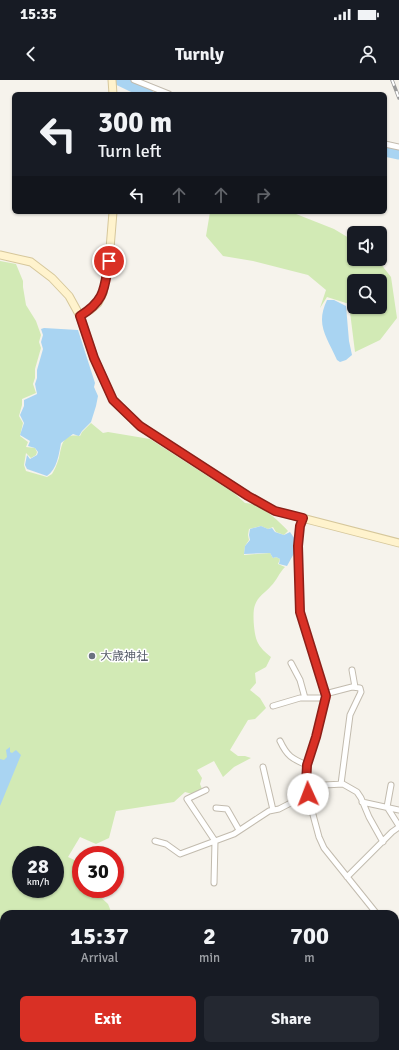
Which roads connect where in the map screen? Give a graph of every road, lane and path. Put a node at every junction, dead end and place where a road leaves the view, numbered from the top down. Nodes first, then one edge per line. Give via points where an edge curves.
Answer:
1 (134, 80) edge
2 (163, 92) edge
3 (387, 144) edge
4 (399, 147) edge
5 (113, 214) edge
6 (0, 255) edge
7 (80, 316) junction
8 (303, 518) junction
9 (399, 543) edge
10 (291, 663) dead end
11 (352, 670) dead end
12 (355, 687) junction
13 (325, 696) junction
14 (305, 698) junction
15 (273, 706) dead end
16 (280, 741) dead end
17 (307, 765) junction
18 (263, 767) dead end
19 (341, 784) junction
20 (391, 785) dead end
21 (306, 786) junction
22 (206, 790) dead end
23 (308, 794) junction
24 (362, 802) junction
25 (387, 807) junction
26 (216, 808) dead end
27 (273, 810) junction
28 (399, 810) edge
29 (399, 827) edge
30 (239, 830) junction
31 (155, 841) dead end
32 (215, 842) junction
33 (383, 842) junction
34 (347, 877) junction
35 (214, 883) dead end
36 (374, 910) edge

1 - 2 street
3 - 4 street
5 - 7 street via 109,261 103,293 90,310
6 - 7 street via 31,262 52,278 69,296
7 - 8 street via 94,358 113,400 140,426 248,496 275,511
8 - 9 street
8 - 13 street via 298,546 300,612
10 - 14 street via 300,680
11 - 12 street
12 - 13 street
12 - 19 street via 360,688 361,692 350,715
13 - 14 street
13 - 17 street
14 - 15 street
16 - 17 street via 290,757
17 - 21 street
18 - 27 street
19 - 21 street
19 - 24 street via 357,792
20 - 25 street
21 - 23 street
22 - 32 street via 188,800
23 - 27 street
23 - 34 street via 324,848
24 - 25 street
24 - 33 street
25 - 28 street
25 - 29 street
26 - 30 street via 227,809
27 - 30 street
29 - 33 street
30 - 32 street
31 - 32 street via 166,844 180,854
32 - 35 street
33 - 34 street
34 - 36 street

